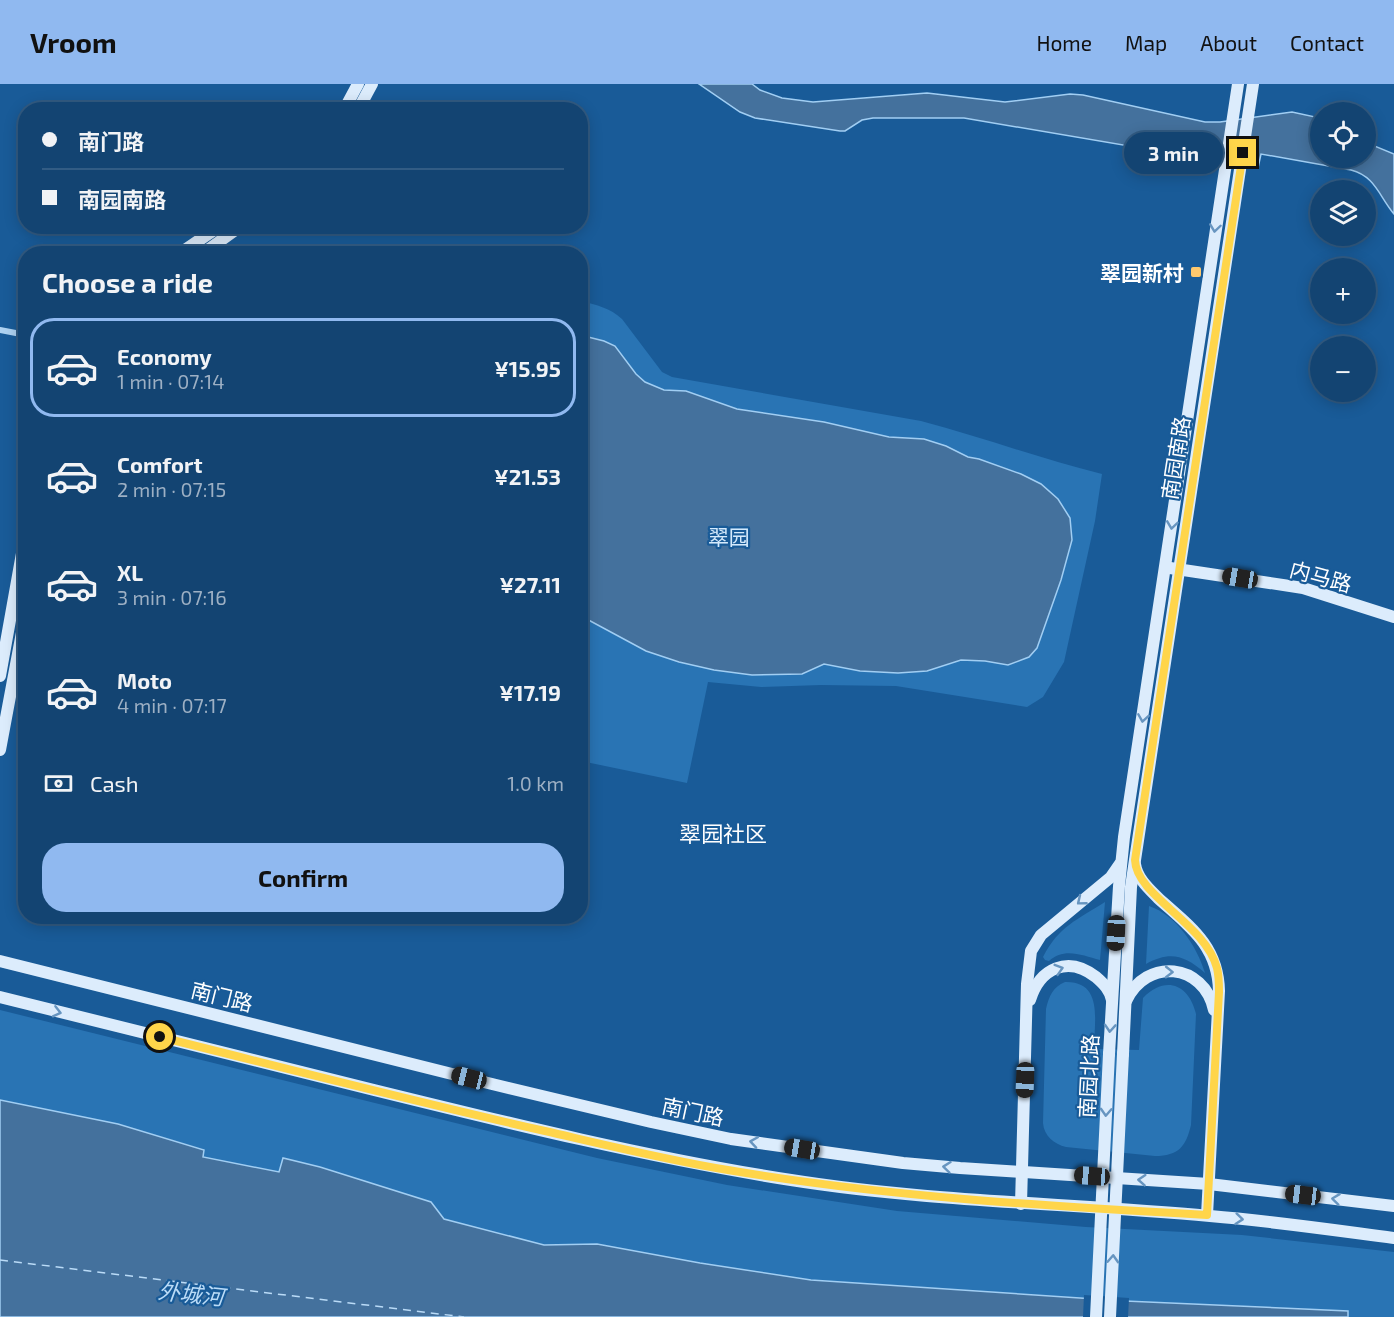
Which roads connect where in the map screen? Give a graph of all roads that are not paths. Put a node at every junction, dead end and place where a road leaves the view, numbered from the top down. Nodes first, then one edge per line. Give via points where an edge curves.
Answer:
1 (358, 84) edge
2 (372, 84) edge
3 (1238, 84) edge
4 (1253, 84) edge
5 (348, 102) edge
6 (362, 102) edge
7 (208, 234) edge
8 (230, 234) edge
9 (190, 246) edge
10 (213, 246) edge
11 (0, 330) edge
12 (18, 333) edge
13 (1172, 568) junction
14 (18, 576) edge
15 (1394, 617) edge
16 (18, 654) edge
17 (0, 676) edge
18 (0, 750) edge
19 (1124, 837) joint
20 (1138, 839) joint
21 (1121, 860) junction
22 (1135, 860) junction
23 (0, 961) edge
24 (0, 998) edge
25 (1112, 1002) junction
26 (1125, 1004) junction
27 (1027, 1013) junction
28 (1217, 1025) junction
29 (1022, 1172) junction
30 (1209, 1184) junction
31 (1021, 1204) junction
32 (1394, 1206) edge
33 (1207, 1215) junction
34 (1394, 1238) edge
35 (1096, 1317) edge
36 (1110, 1317) edge

1 - 5 main road
2 - 6 main road
3 -> 13 main road, 南园南路
4 - 13 main road, 南园南路
7 - 9 main road
8 - 10 main road
11 - 12 street
13 - 15 main road, 内马路 via 1303,588
13 -> 19 main road, 南园南路
13 - 20 main road, 南园南路
14 - 17 main road
16 - 18 main road
19 - 21 main road, 南园北路
20 - 22 main road, 南园北路
21 - 25 main road, 南园北路
21 -> 27 main road via 1111,877 1049,927 1034,945 1028,969
22 - 26 main road, 南园北路
22 - 28 main road via 1144,883 1196,932 1214,961 1219,982
29 -> 23 main road, 南门路 via 858,1157 663,1125
24 -> 31 main road via 642,1154 855,1189
27 -> 25 main road via 1041,979 1051,970 1065,966 1092,975 1108,991
25 -> 35 main road, 南园北路, bridge
26 -> 28 main road via 1134,988 1149,975 1179,972 1196,979 1206,989
36 -> 26 main road, 南园北路, bridge
27 - 29 main road
28 - 30 main road
30 -> 29 main road, 南门路
29 - 31 main road
32 -> 30 main road, 南门路
30 - 33 main road
31 - 33 main road
33 -> 34 main road

